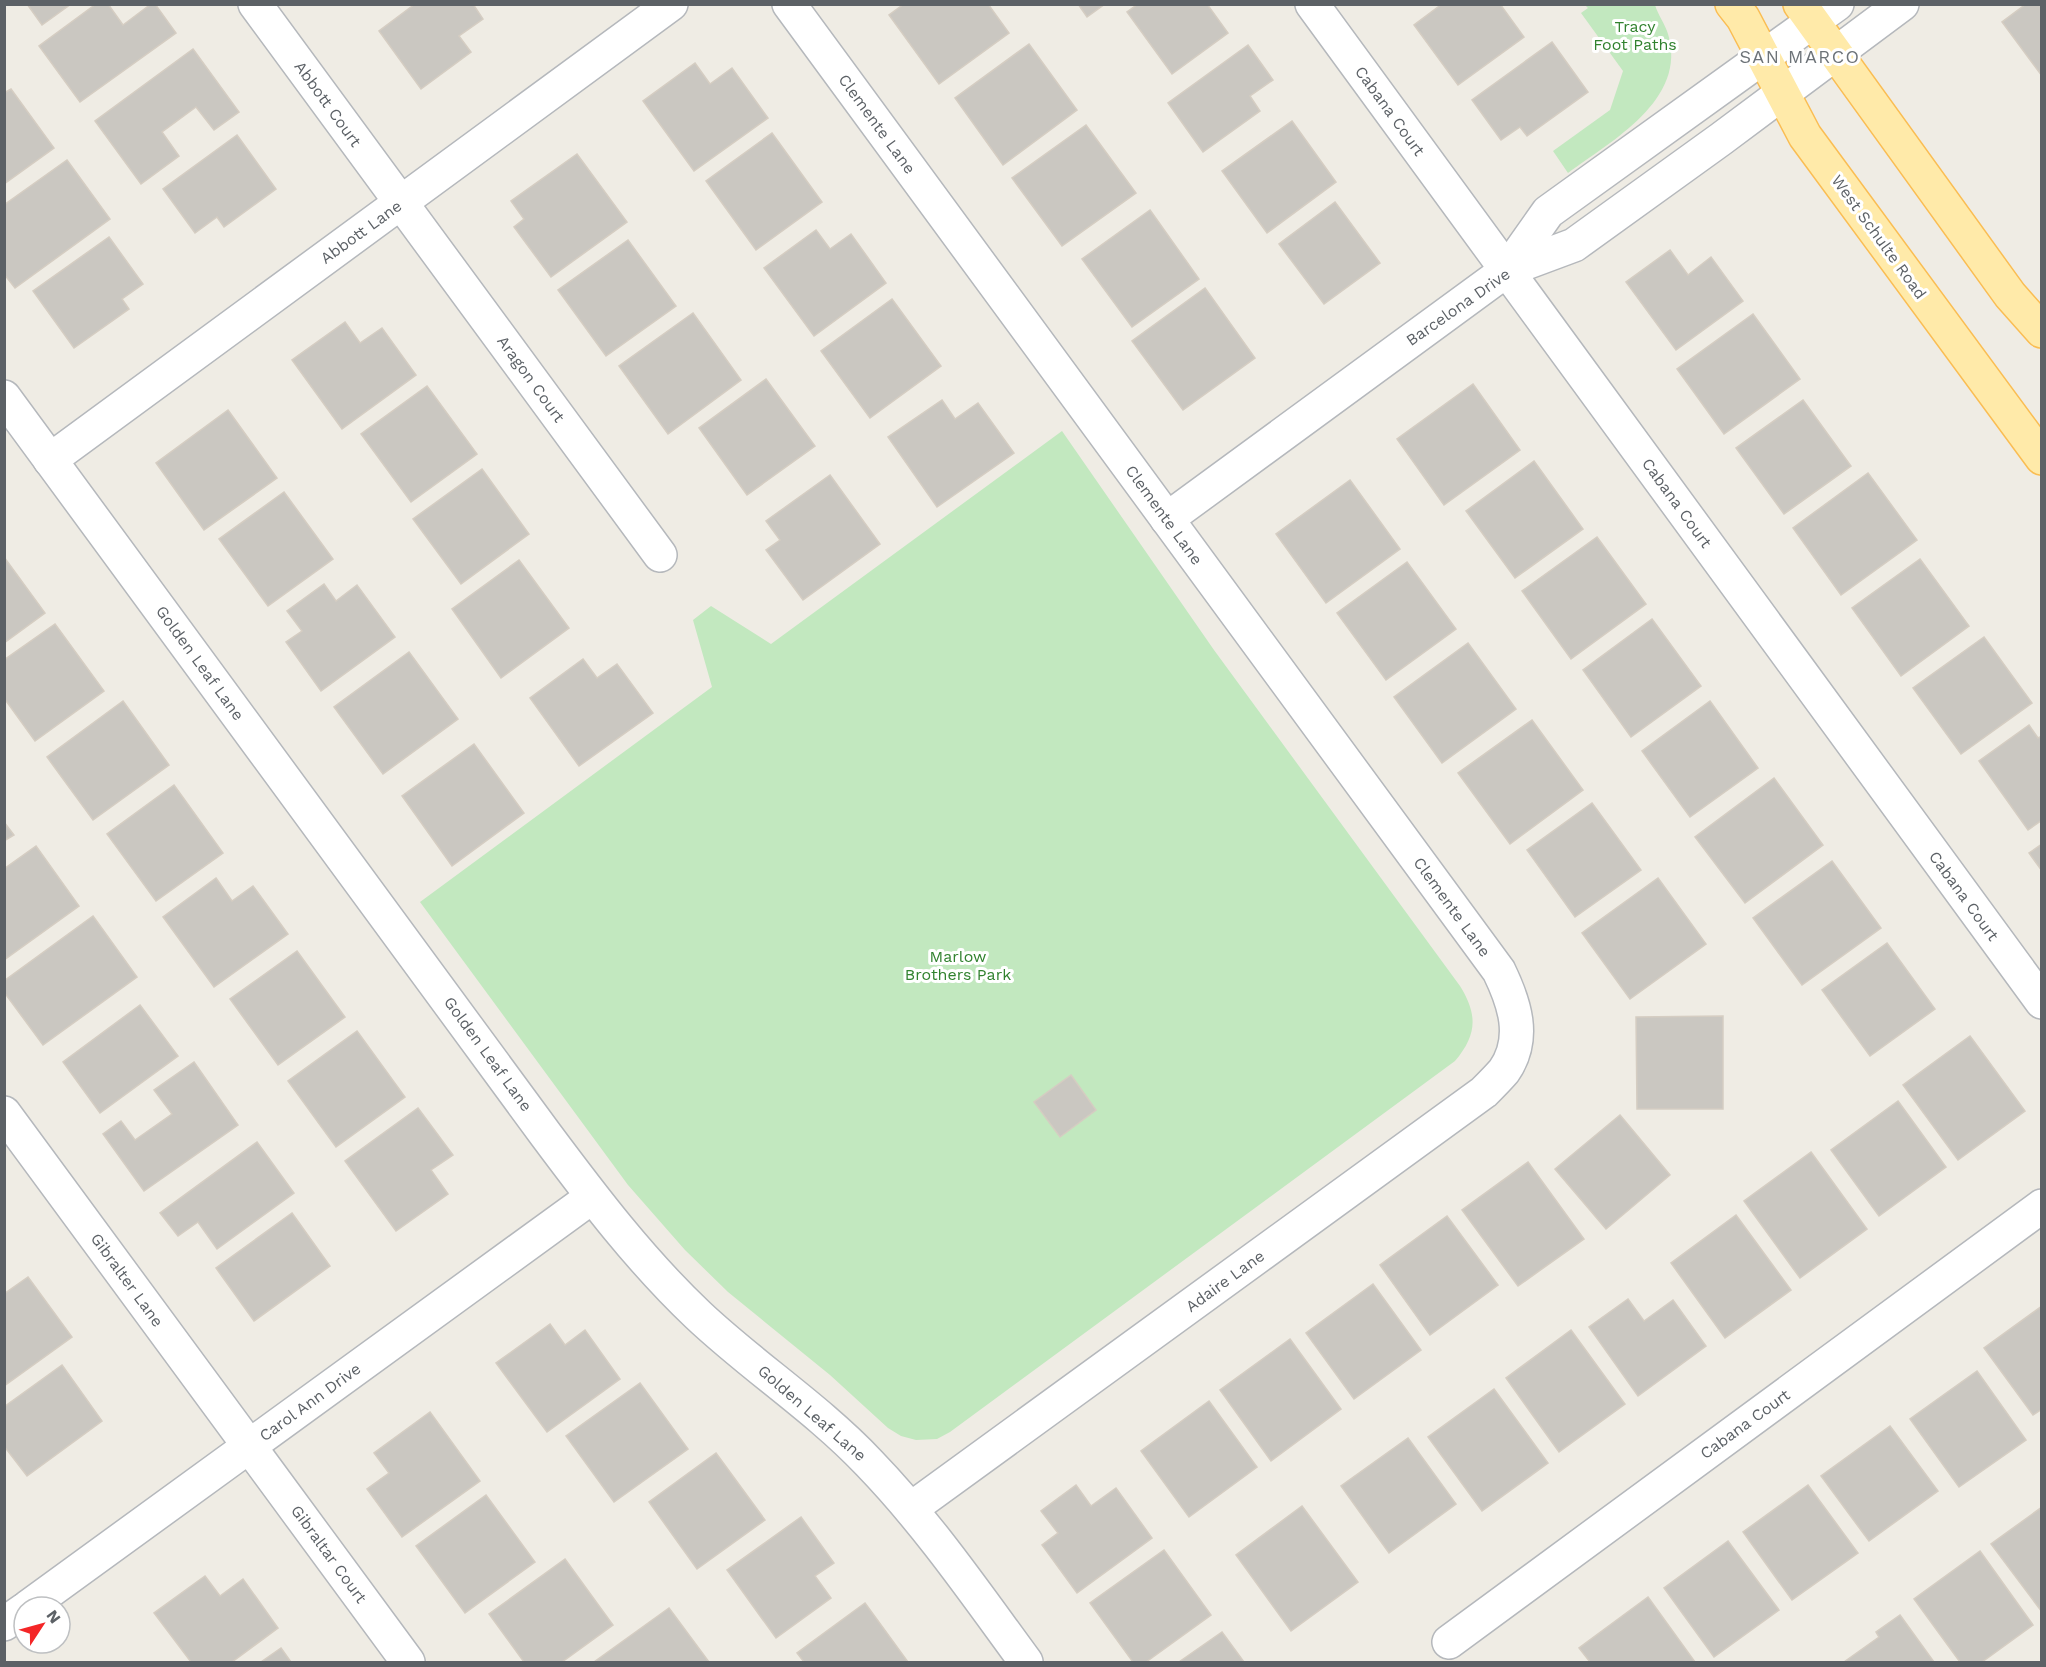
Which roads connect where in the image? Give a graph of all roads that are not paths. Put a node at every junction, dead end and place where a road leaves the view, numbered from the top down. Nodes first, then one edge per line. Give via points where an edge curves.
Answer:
1 (255, 4) edge
2 (671, 4) edge
3 (789, 4) edge
4 (1312, 4) edge
5 (1732, 4) edge
6 (1902, 4) edge
7 (1817, 10) edge
8 (1835, 54) junction
9 (1763, 57) junction
10 (1783, 93) junction
11 (402, 202) junction
12 (1507, 270) junction
13 (2042, 331) edge
14 (4, 397) edge
15 (2042, 458) edge
16 (50, 460) junction
17 (1167, 519) junction
18 (660, 555) dead end
19 (2042, 1002) edge
20 (1516, 1036) joint
21 (4, 1113) edge
22 (592, 1197) junction
23 (2042, 1206) edge
24 (249, 1446) junction
25 (912, 1508) junction
26 (44, 1595) edge
27 (1449, 1642) dead end
28 (408, 1662) edge
29 (1026, 1662) edge

1 - 11 street, Abbott Court
2 - 11 street, Abbott Lane
3 - 17 street, Clemente Lane
4 - 12 street, Cabana Court
5 - 9 main road, West Schulte Road
6 - 8 street, Barcelona Drive
7 - 8 main road
7 - 9 street
8 - 10 street, Barcelona Drive
8 - 13 main road via 2010,295
9 - 10 main road, West Schulte Road
9 - 12 street via 1548,212
10 - 12 street, Barcelona Drive via 1574,245
10 - 15 main road, West Schulte Road via 1805,136
11 - 16 street, Abbott Lane
11 - 18 street, Aragon Court
12 - 17 street, Barcelona Drive
12 - 19 street, Cabana Court
14 - 16 street, Golden Leaf Lane
16 - 22 street, Golden Leaf Lane
17 - 20 street, Clemente Lane via 1499,971 1512,997
20 - 25 street, Adaire Lane via 1505,1069 1484,1092
21 - 24 street, Gibralter Lane
22 - 24 street, Carol Ann Drive
22 - 25 street, Golden Leaf Lane via 636,1251 699,1316 837,1432
23 - 27 street, Cabana Court
24 - 26 street, Carol Ann Drive
24 - 28 street, Gibraltar Court
25 - 29 street, Golden Leaf Lane

